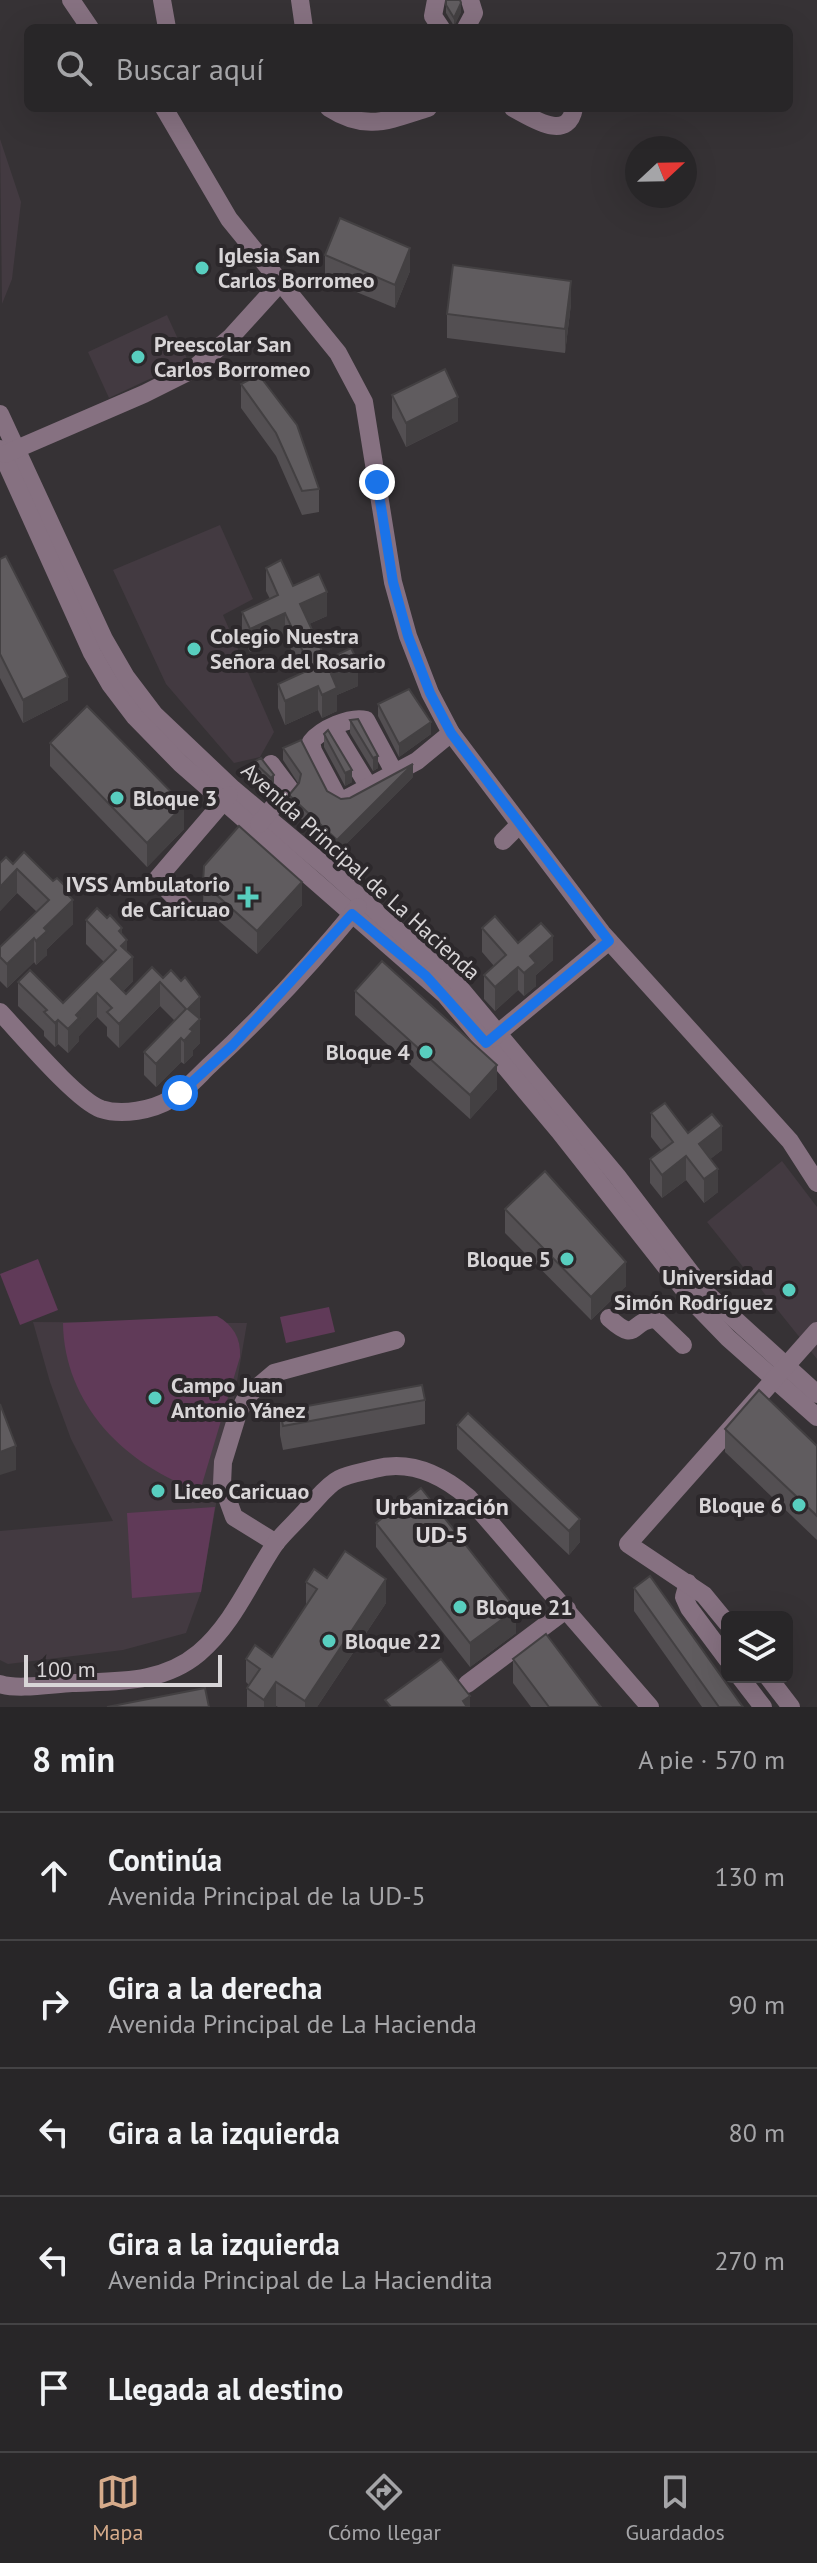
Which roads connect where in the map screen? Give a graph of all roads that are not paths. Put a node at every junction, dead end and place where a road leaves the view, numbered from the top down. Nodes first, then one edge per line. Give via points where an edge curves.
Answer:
1 (71, 0) edge
2 (162, 0) edge
3 (300, 0) edge
4 (436, 0) edge
5 (470, 0) edge
6 (87, 24) edge
7 (166, 24) edge
8 (303, 24) edge
9 (438, 24) edge
10 (472, 24) edge
11 (166, 112) edge
12 (336, 112) edge
13 (415, 112) edge
14 (520, 112) edge
15 (573, 112) edge
16 (280, 283) junction
17 (0, 414) edge
18 (6, 451) edge
19 (333, 728) junction
20 (451, 733) junction
21 (271, 764) dead end
22 (394, 772) junction
23 (369, 787) junction
24 (228, 796) junction
25 (260, 823) junction
26 (519, 825) junction
27 (503, 841) dead end
28 (358, 907) junction
29 (188, 911) dead end
30 (609, 941) junction
31 (0, 1012) edge
32 (492, 1038) junction
33 (817, 1183) edge
34 (716, 1314) junction
35 (609, 1318) dead end
36 (817, 1331) edge
37 (396, 1340) dead end
38 (683, 1345) dead end
39 (817, 1394) edge
40 (817, 1417) edge
41 (276, 1543) junction
42 (688, 1583) junction
43 (567, 1609) junction
44 (721, 1616) edge
45 (721, 1651) edge
46 (745, 1683) edge
47 (773, 1683) edge
48 (467, 1684) dead end
49 (1, 1685) edge
50 (650, 1707) edge
51 (763, 1707) edge
52 (791, 1707) edge

1 - 6 street
2 - 7 street
3 - 8 street
4 - 9 street via 433,16
5 - 10 street
11 - 16 street via 229,219
12 - 13 street via 381,123
14 - 15 street via 557,127
16 - 18 street via 192,370
16 - 20 street via 314,321 368,400 393,582 430,693
17 - 18 street, Avenida Principal de La Hacienda
18 - 24 street, Avenida Principal de La Hacienda via 110,684 135,717
19 - 22 street via 353,719 366,720
19 - 23 street
19 - 23 street via 311,742 338,798 349,799
20 - 22 street
20 - 26 street
21 - 25 street via 289,788
22 - 23 street
24 - 25 street, Avenida Principal de La Hacienda
24 - 29 street via 157,879
25 - 28 street, Avenida Principal de La Hacienda
26 - 27 street
26 - 30 street
28 - 31 street via 233,1045 186,1089 149,1108 101,1109 81,1097
28 - 32 street, Avenida Principal de La Hacienda
30 - 32 street
30 - 33 street
32 - 34 street, Avenida Principal de La Hacienda
34 - 39 street, Avenida Principal de La Hacienda
34 - 40 street, Avenida Principal de La Hacienda via 728,1338
35 - 38 street via 628,1332 656,1319
36 - 42 street via 628,1544
37 - 41 street via 274,1373 247,1396 223,1462 222,1484 234,1517
41 - 43 street via 338,1479 408,1466 449,1480 468,1497
41 - 49 street via 219,1633 178,1666 133,1681
42 - 44 street
42 - 45 street via 684,1597 689,1608
43 - 48 street
43 - 50 street
46 - 51 street
47 - 52 street

